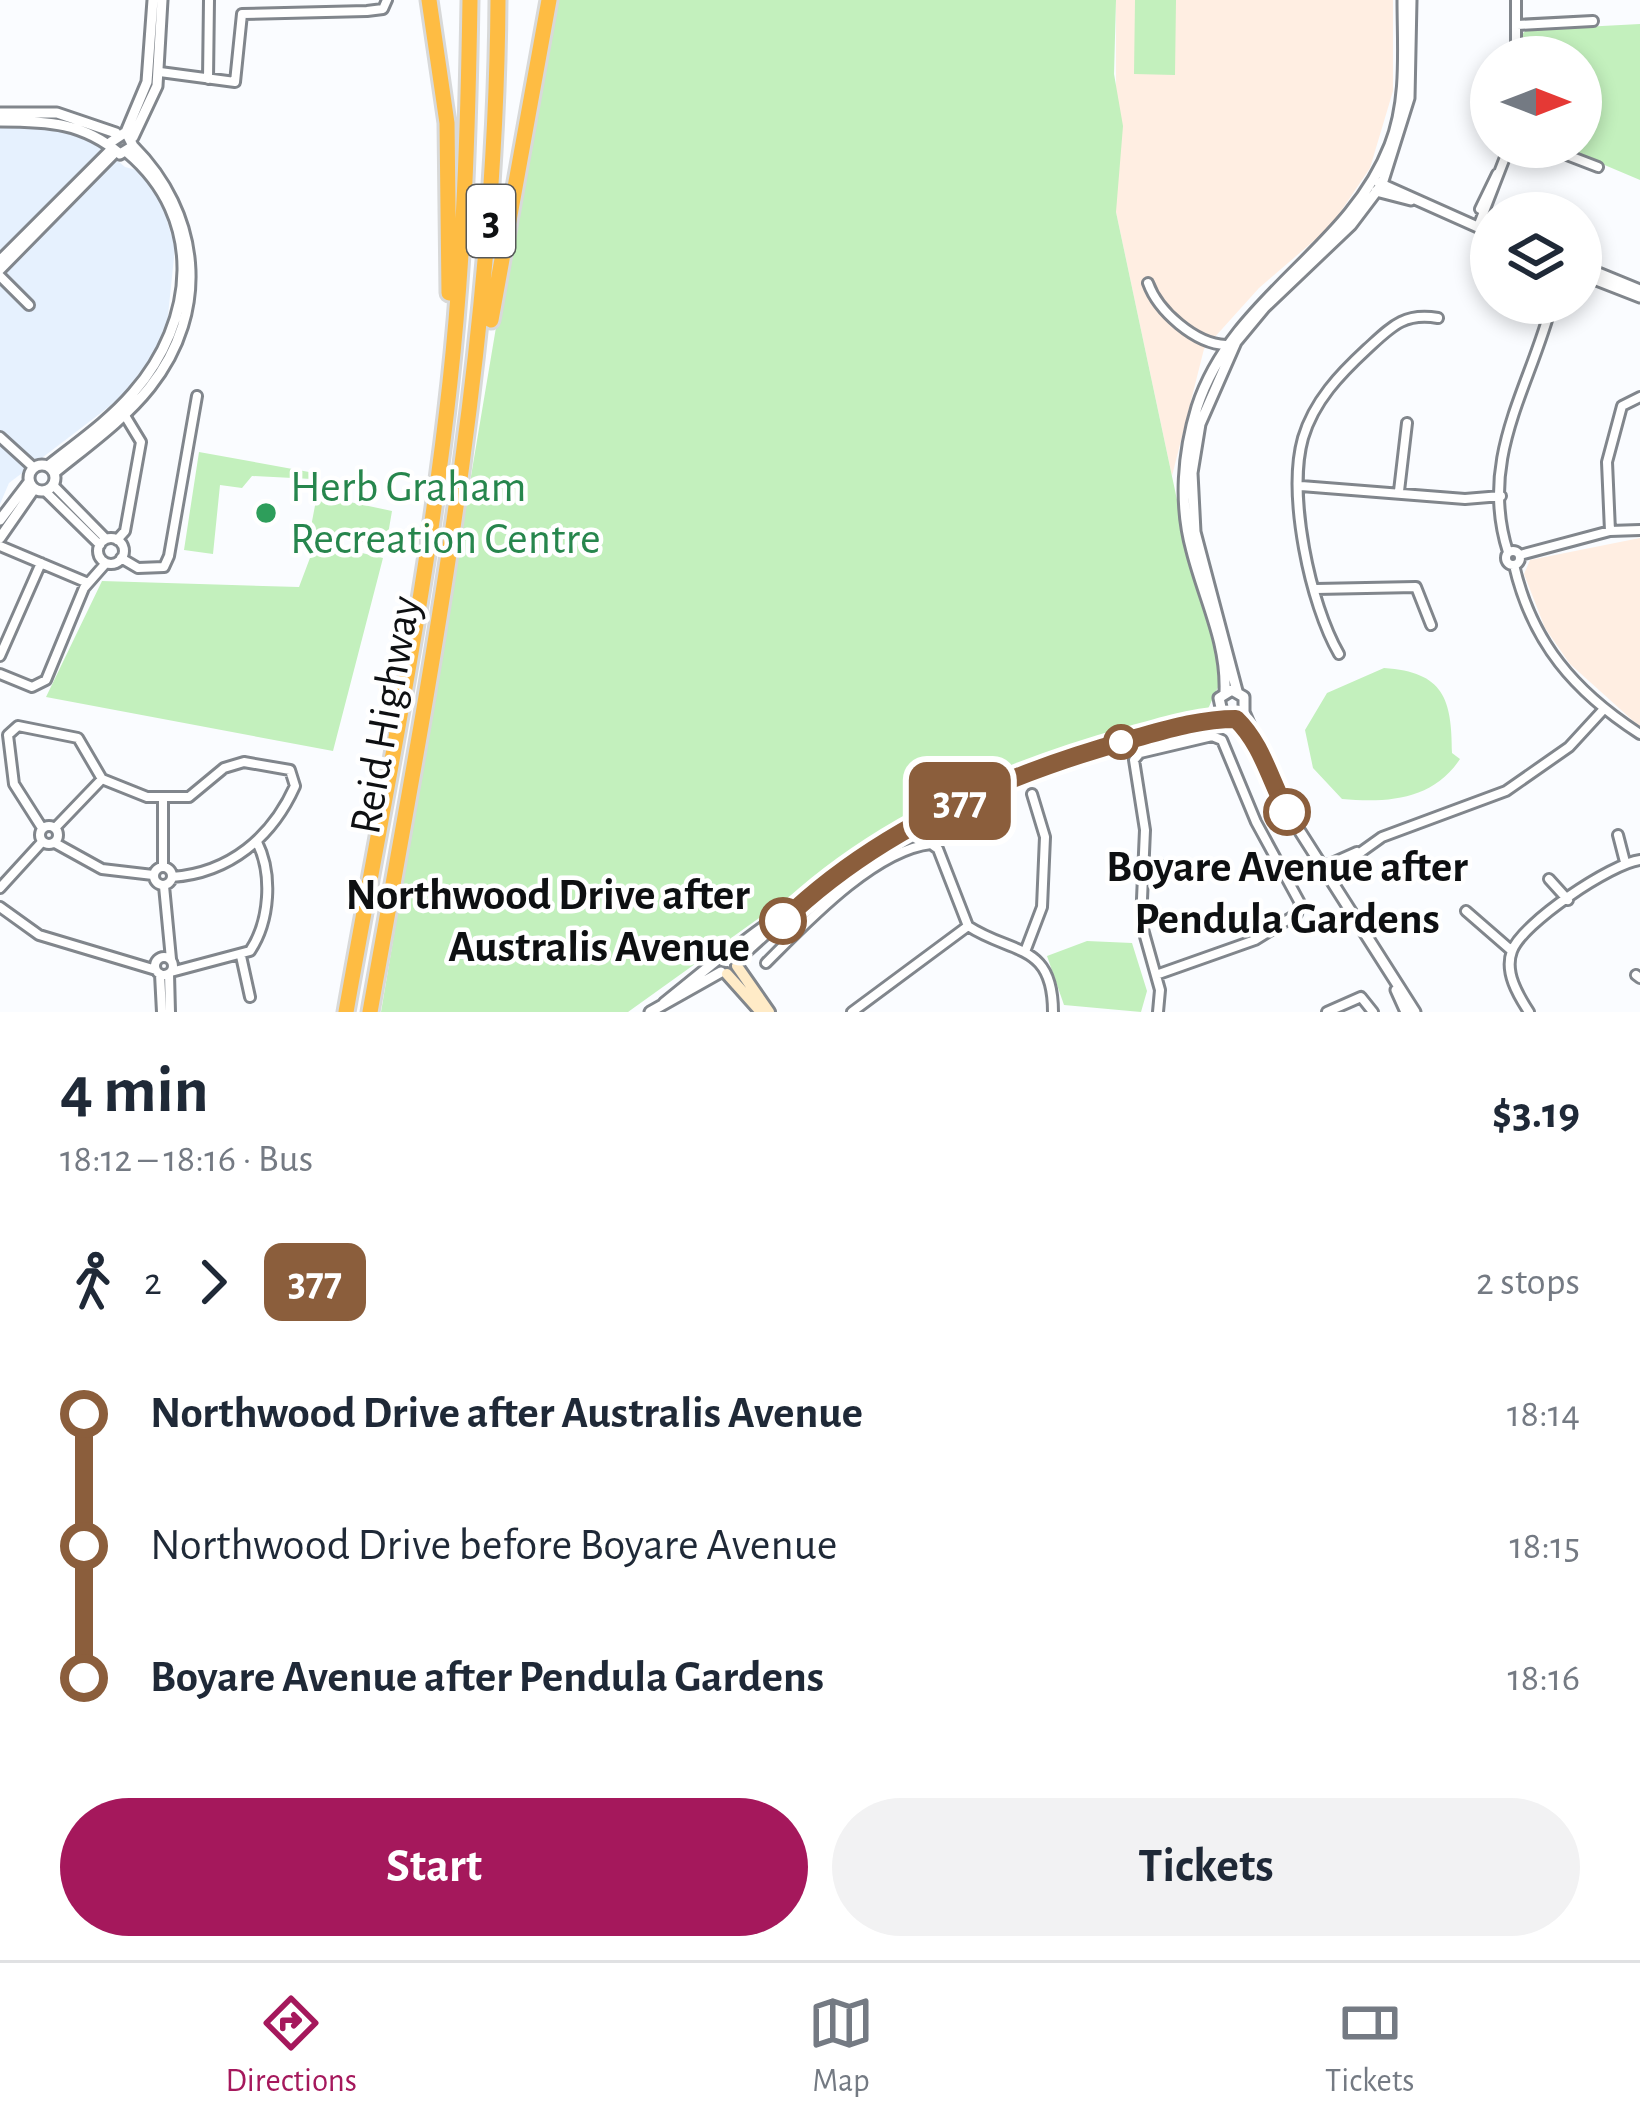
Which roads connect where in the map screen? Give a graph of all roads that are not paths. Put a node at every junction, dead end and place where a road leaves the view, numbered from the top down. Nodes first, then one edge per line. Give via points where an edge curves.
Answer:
1 (153, 0) edge
2 (162, 0) edge
3 (208, 0) edge
4 (387, 0) edge
5 (429, 0) edge
6 (470, 0) edge
7 (498, 0) edge
8 (549, 0) edge
9 (1407, 0) edge
10 (1516, 0) edge
11 (1593, 21) dead end
12 (1517, 25) junction
13 (1517, 36) edge
14 (160, 72) junction
15 (208, 79) junction
16 (0, 117) edge
17 (122, 143) junction
18 (1376, 186) junction
19 (1470, 224) edge
20 (0, 244) edge
21 (12, 253) junction
22 (0, 260) edge
23 (0, 273) edge
24 (1602, 279) edge
25 (1148, 283) dead end
26 (1640, 294) edge
27 (29, 305) dead end
28 (182, 312) junction
29 (1438, 318) dead end
30 (1545, 324) edge
31 (1220, 345) junction
32 (449, 386) junction
33 (197, 395) dead end
34 (1640, 397) edge
35 (124, 414) junction
36 (1406, 423) dead end
37 (0, 437) edge
38 (468, 441) junction
39 (78, 447) junction
40 (33, 467) junction
41 (51, 469) junction
42 (1300, 486) junction
43 (40, 487) junction
44 (1399, 491) junction
45 (1501, 496) junction
46 (0, 520) edge
47 (1640, 530) edge
48 (1610, 531) junction
49 (118, 540) junction
50 (0, 542) edge
51 (103, 542) junction
52 (1508, 552) junction
53 (1520, 555) junction
54 (121, 558) junction
55 (41, 562) junction
56 (106, 563) junction
57 (1514, 566) junction
58 (88, 583) junction
59 (1316, 590) junction
60 (1431, 625) dead end
61 (1339, 654) dead end
62 (0, 656) edge
63 (0, 674) edge
64 (1237, 691) junction
65 (1225, 692) junction
66 (1217, 706) junction
67 (1603, 710) junction
68 (1240, 715) junction
69 (1223, 717) junction
70 (1199, 720) junction
71 (1640, 734) edge
72 (102, 779) junction
73 (14, 784) junction
74 (0, 786) edge
75 (1032, 794) dead end
76 (163, 799) junction
77 (42, 828) junction
78 (55, 828) junction
79 (1618, 835) dead end
80 (42, 842) junction
81 (257, 842) junction
82 (55, 843) junction
83 (1640, 860) edge
84 (1625, 862) junction
85 (1170, 865) dead end
86 (163, 867) junction
87 (1143, 872) junction
88 (1323, 872) junction
89 (153, 875) junction
90 (172, 877) junction
91 (1549, 879) dead end
92 (164, 886) junction
93 (0, 888) edge
94 (1568, 900) junction
95 (0, 907) edge
96 (1466, 911) dead end
97 (968, 926) junction
98 (1026, 949) junction
99 (1512, 951) junction
100 (242, 956) junction
101 (766, 963) dead end
102 (728, 964) junction
103 (165, 966) junction
104 (1156, 975) junction
105 (1394, 983) junction
106 (250, 997) dead end
107 (166, 1012) edge
108 (346, 1012) edge
109 (370, 1012) edge
110 (650, 1012) edge
111 (765, 1012) edge
112 (852, 1012) edge
113 (1053, 1012) edge
114 (1157, 1012) edge
115 (1327, 1012) edge
116 (1373, 1012) edge
117 (1406, 1012) edge
118 (1415, 1012) edge
119 (1529, 1012) edge

1 - 17 street via 147,82
2 - 14 street
3 - 15 street
4 - 15 street via 367,11 242,14 235,82
5 - 32 highway via 449,160
6 - 32 highway, Reid Highway / 3 via 467,169
7 - 38 highway, Reid Highway / 3 via 489,248
8 - 38 highway
9 - 18 street via 1398,116
10 - 12 street
11 - 12 street
12 - 13 street
14 - 15 street
14 - 17 street
16 - 17 street via 68,125
17 - 21 street
17 - 28 street via 168,193 191,249
18 - 19 street
18 - 31 street
18 - 64 street via 1352,225 1236,342 1201,424 1192,473 1195,532
20 - 21 street
21 - 22 street
21 - 23 street
23 - 27 street
24 - 26 street
25 - 31 street via 1162,310
28 - 35 street via 166,364
28 - 39 street via 134,392
29 - 42 street via 1407,316 1334,380 1303,438
30 - 45 street via 1512,407
31 - 65 street via 1194,419 1184,500 1227,668
32 - 108 highway, Reid Highway / 3
33 - 54 street via 170,556 164,567 138,568
34 - 48 street via 1622,406 1607,462
35 - 39 street
35 - 49 street via 141,442
36 - 44 street
37 - 40 street
38 - 109 highway, Reid Highway / 3
39 - 41 street
40 - 41 street
40 - 43 street
41 - 43 street
42 - 44 street
42 - 59 street via 1300,527
43 - 46 street
43 - 50 street
43 - 51 street
44 - 45 street
45 - 52 street
47 - 48 street
48 - 53 street
49 - 51 street
49 - 54 street
50 - 55 street
51 - 56 street
52 - 53 street
52 - 57 street
53 - 57 street
54 - 56 street
55 - 58 street
55 - 62 street
56 - 58 street
57 - 67 street via 1540,633
58 - 63 street via 39,687
59 - 60 street via 1416,587
59 - 61 street
64 - 65 street
64 - 68 street via 1246,701
65 - 66 street
66 - 69 street
66 - 70 street
67 - 71 street
67 - 88 street via 1569,747 1506,791 1415,822
68 - 69 street
68 - 88 street
69 - 70 street
70 - 102 street via 992,784 801,902
72 - 73 street via 78,738 18,726 8,735
72 - 76 street
72 - 78 street
73 - 74 street
73 - 77 street
75 - 98 street via 1045,837 1042,907
76 - 81 street via 189,797 244,762 290,770 295,786
76 - 86 street
77 - 78 street
77 - 80 street
78 - 82 street
79 - 84 street
80 - 82 street
80 - 93 street
81 - 90 street via 209,869
81 - 100 street via 267,897 256,942
82 - 89 street via 102,869
83 - 84 street
84 - 94 street
85 - 87 street
86 - 89 street
86 - 90 street
87 - 104 street via 1141,922
87 - 104 street via 1134,760 1212,736 1222,740 1300,903 1297,914 1255,940
88 - 105 street
89 - 92 street
90 - 92 street
91 - 94 street
92 - 103 street
94 - 99 street
95 - 103 street via 39,935 97,957
96 - 99 street
97 - 98 street
97 - 101 street via 938,849 920,845 860,879
97 - 112 street
98 - 113 street via 1047,972
99 - 119 street via 1511,975
100 - 103 street
100 - 106 street
102 - 110 street
102 - 111 main road
103 - 107 street
104 - 114 street
105 - 117 street
105 - 118 street
115 - 116 street via 1360,997

